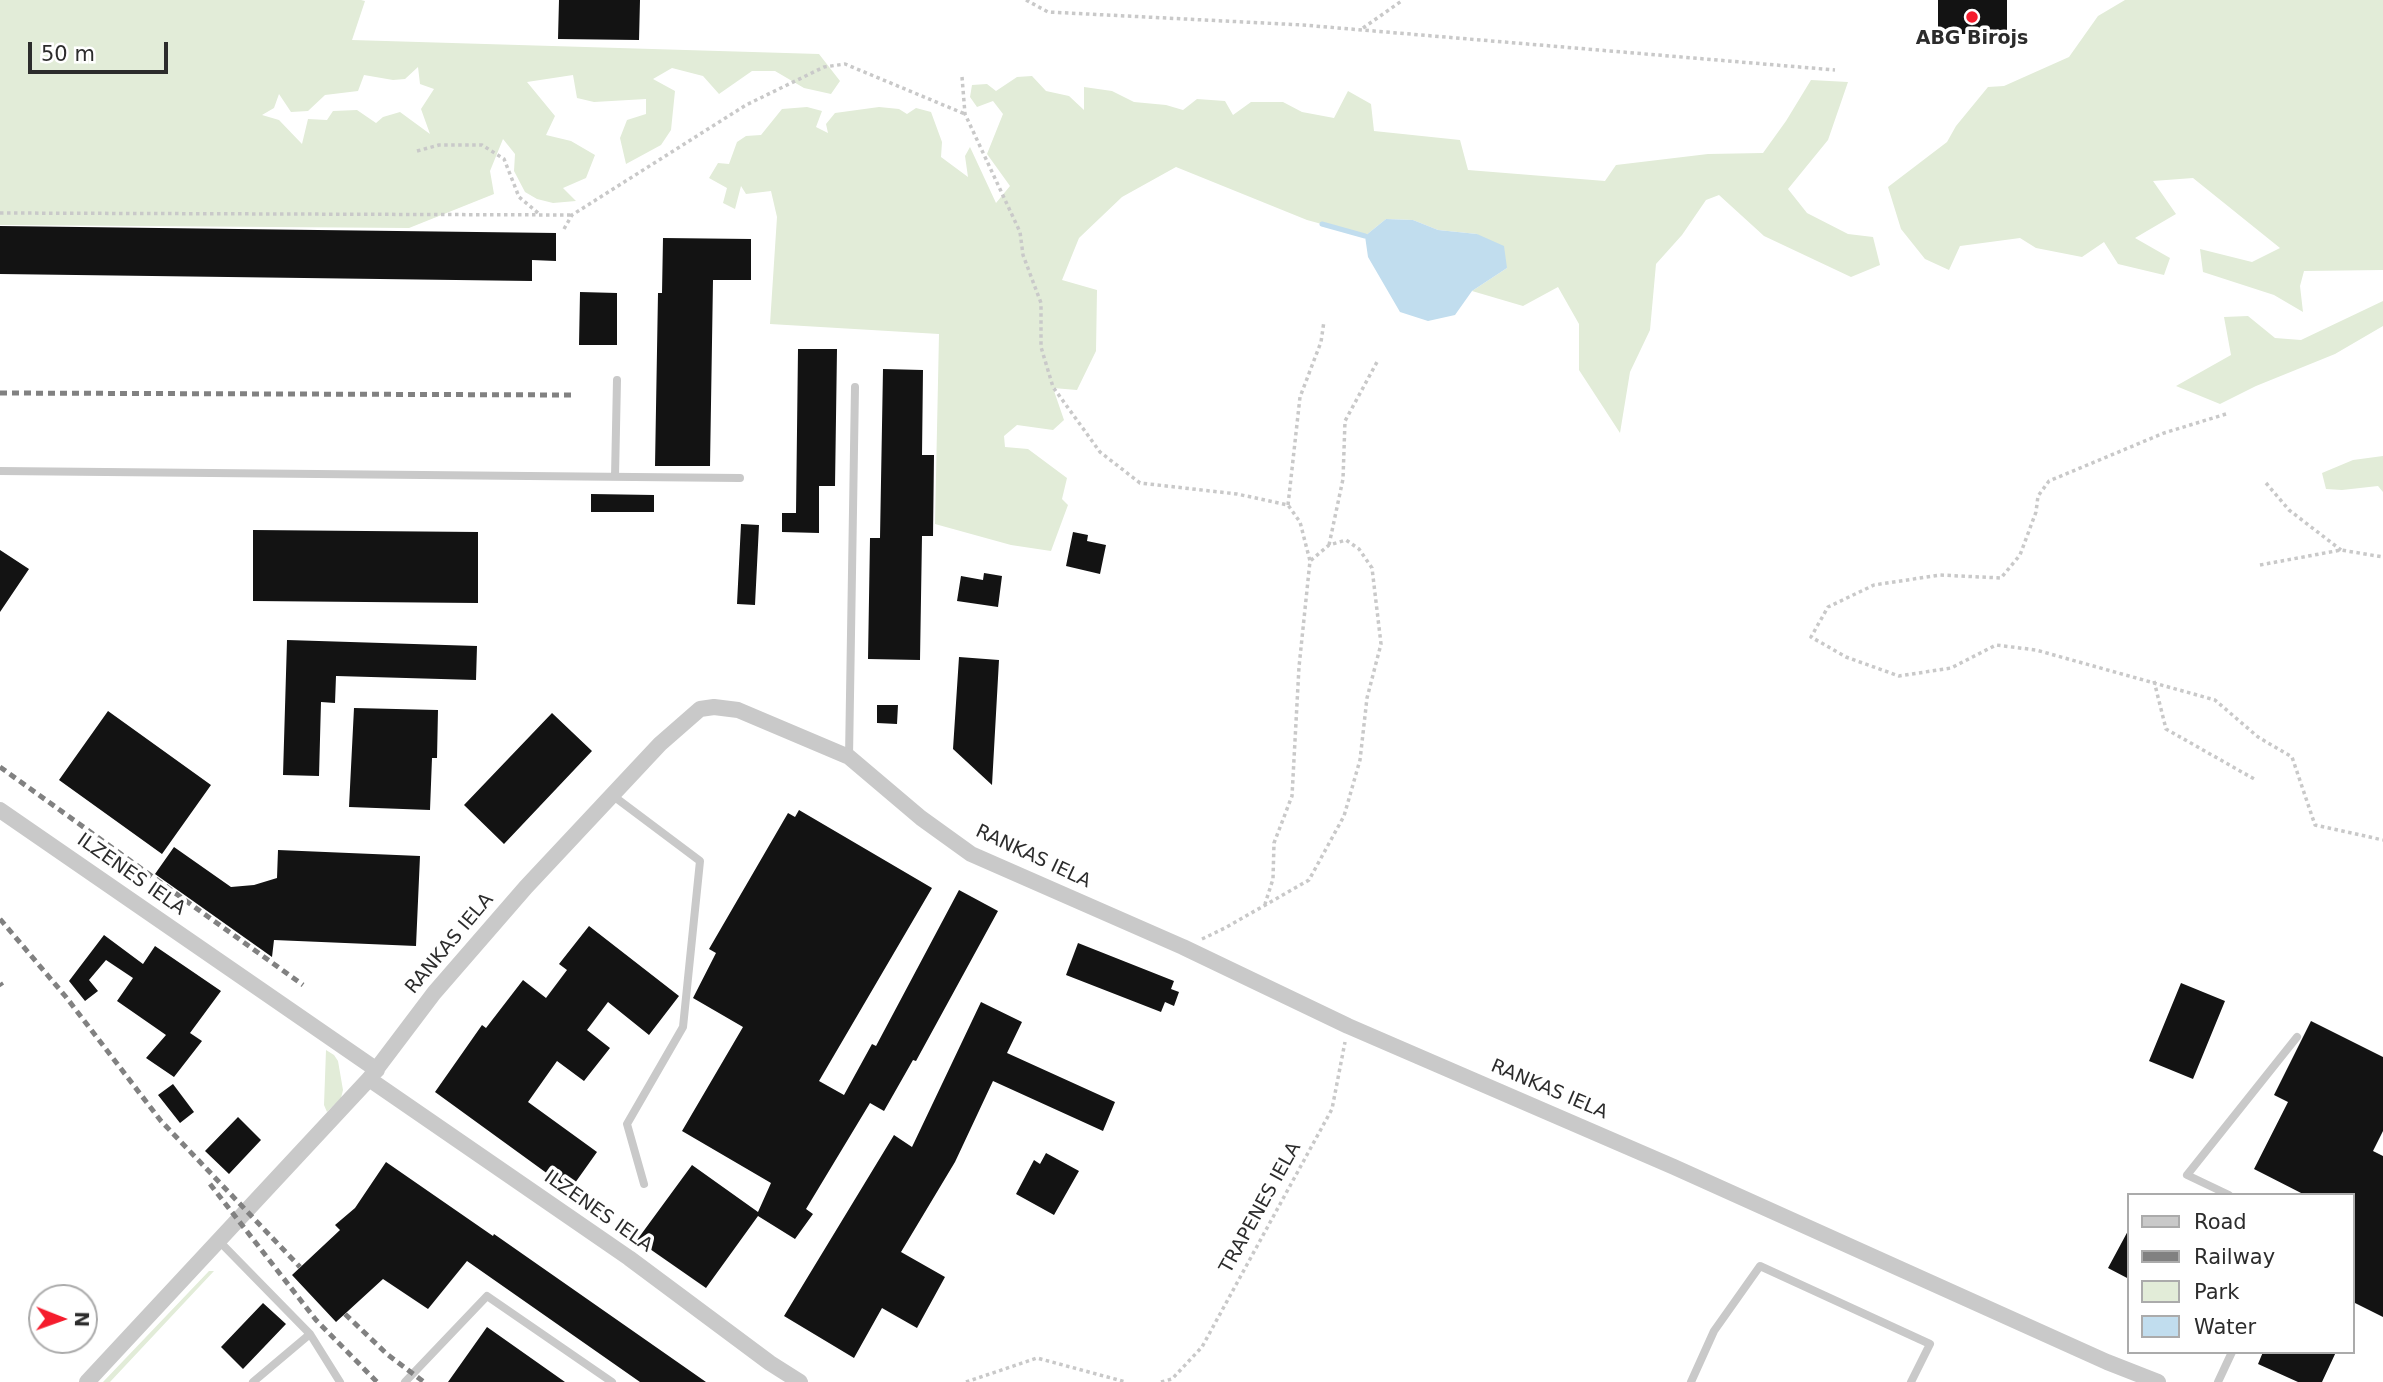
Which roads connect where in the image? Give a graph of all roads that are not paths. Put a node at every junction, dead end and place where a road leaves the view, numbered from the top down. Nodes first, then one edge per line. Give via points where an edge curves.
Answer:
1 (617, 380) dead end
2 (855, 387) dead end
3 (0, 471) edge
4 (615, 477) junction
5 (740, 478) dead end
6 (849, 757) junction
7 (612, 795) junction
8 (0, 810) edge
9 (2297, 1037) dead end
10 (373, 1075) junction
11 (644, 1184) dead end
12 (2225, 1193) edge
13 (218, 1240) junction
14 (310, 1334) junction
15 (2231, 1354) edge
16 (86, 1382) edge
17 (253, 1382) edge
18 (340, 1382) edge
19 (405, 1382) edge
20 (612, 1382) edge
21 (800, 1382) edge
22 (1690, 1382) edge
23 (1911, 1382) edge
24 (2158, 1382) edge
25 (2218, 1382) edge

1 - 4 lane
2 - 6 lane
3 - 4 lane
4 - 5 lane
6 - 7 street, RANKAS IELA via 738,710 700,709
6 - 24 street, RANKAS IELA via 920,818 971,854 1348,1026
7 - 10 street, RANKAS IELA via 434,993
7 - 11 lane via 700,862 683,1027 627,1124
8 - 10 street, ILZENES IELA
9 - 12 lane via 2187,1175
10 - 13 street, RANKAS IELA
10 - 21 street, ILZENES IELA
13 - 14 lane
13 - 16 street, RANKAS IELA
14 - 17 lane
14 - 18 lane
15 - 25 lane
19 - 20 lane via 487,1296
22 - 23 lane via 1714,1331 1760,1266 1930,1344

